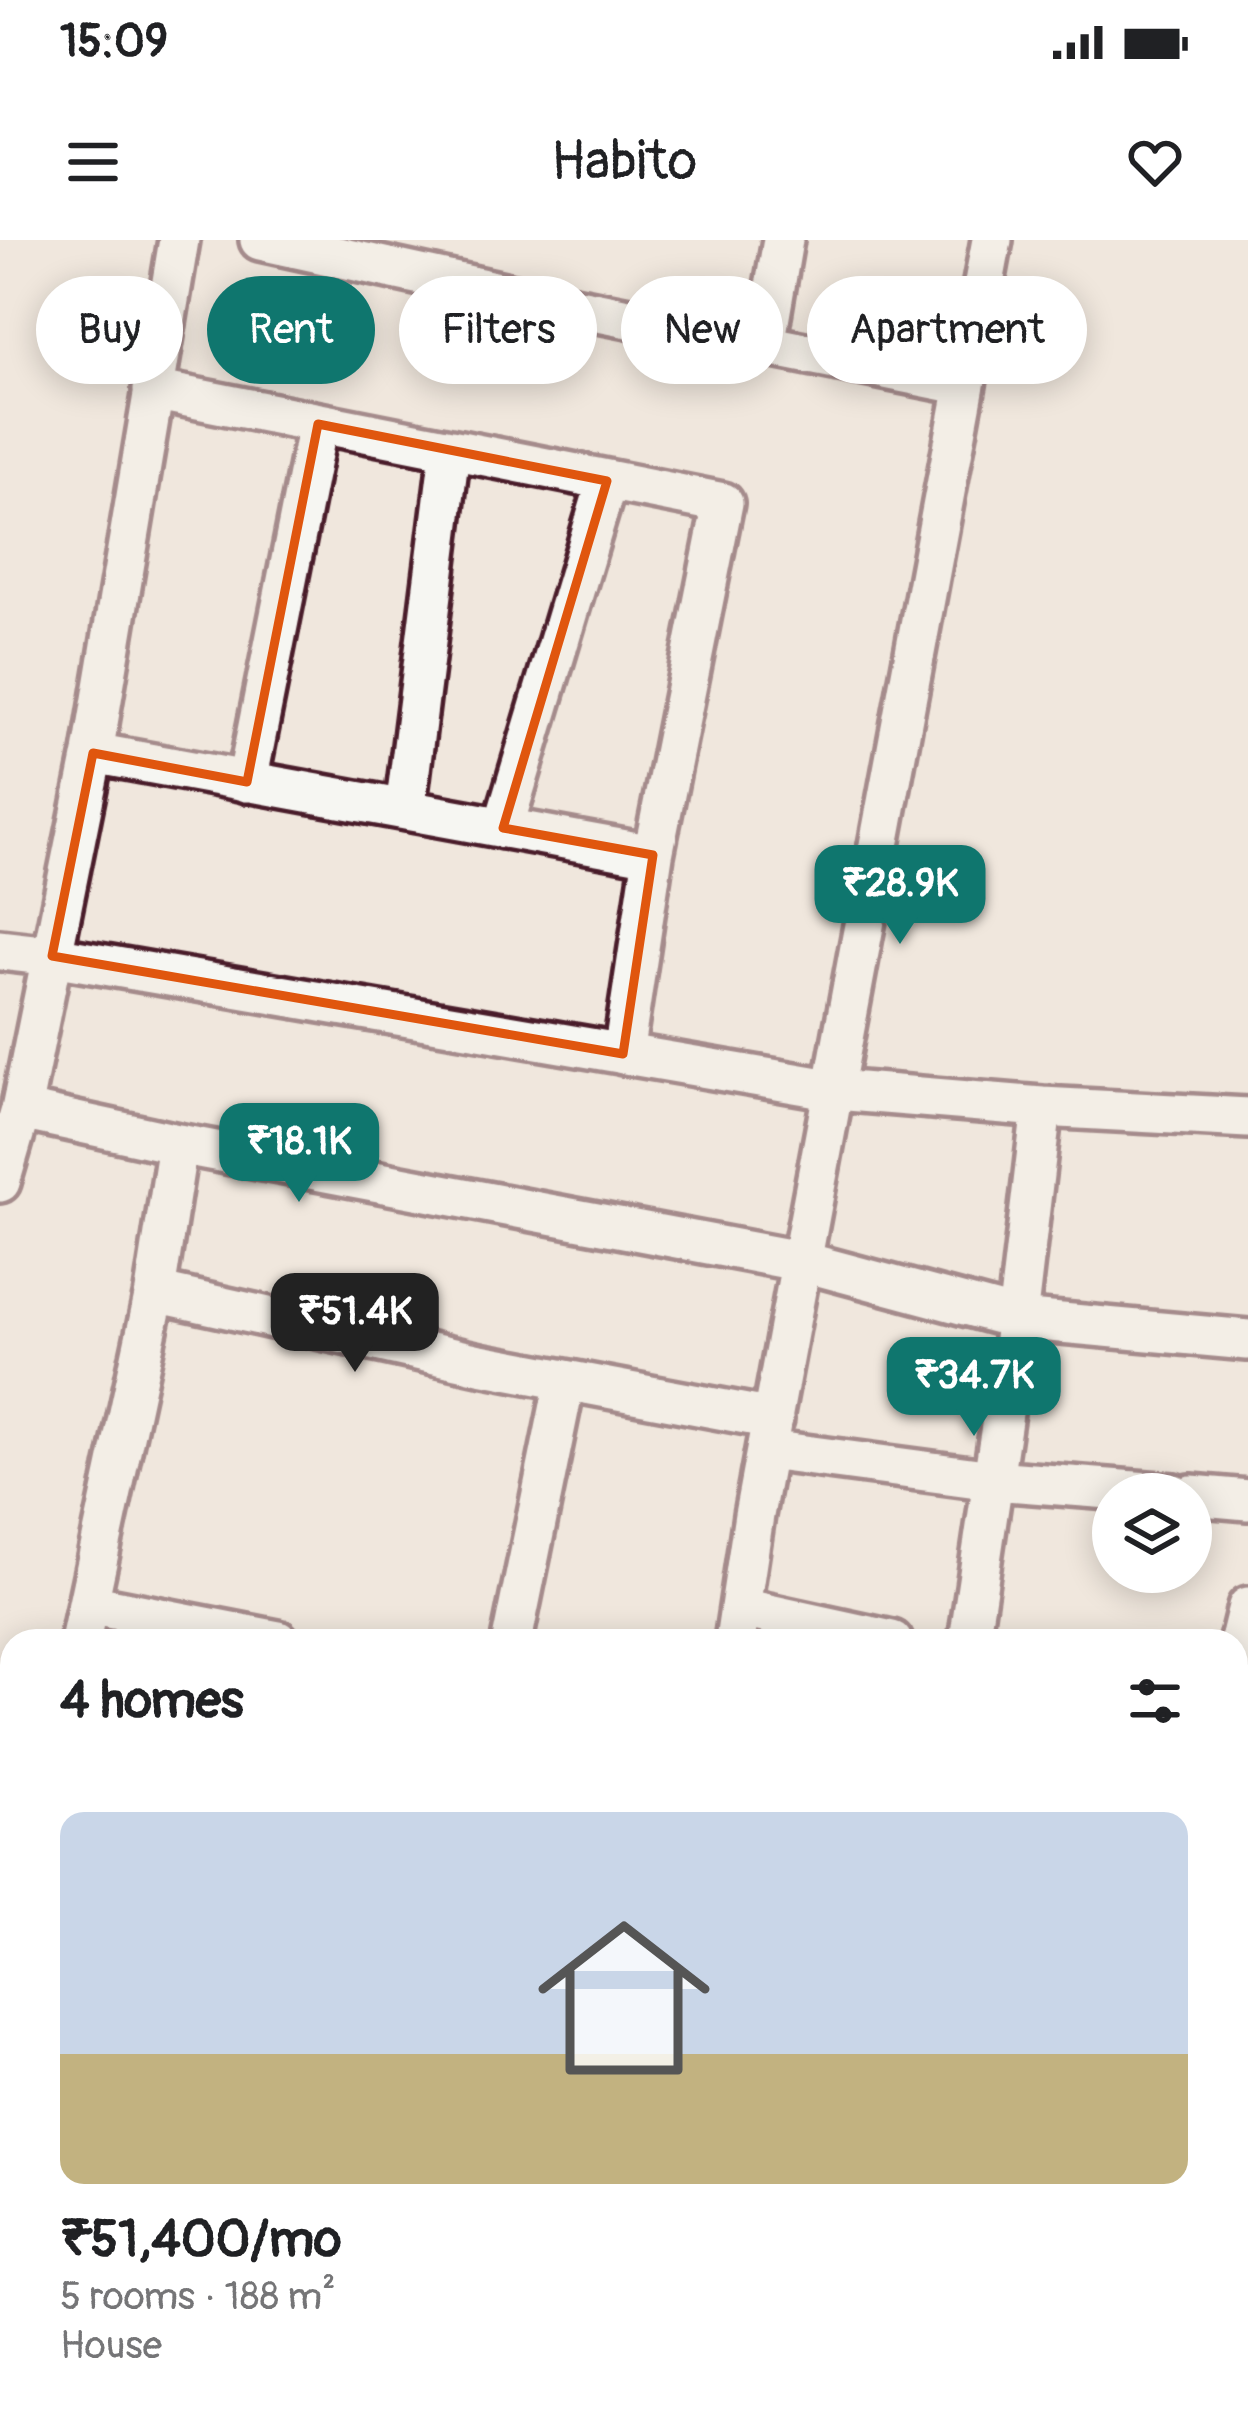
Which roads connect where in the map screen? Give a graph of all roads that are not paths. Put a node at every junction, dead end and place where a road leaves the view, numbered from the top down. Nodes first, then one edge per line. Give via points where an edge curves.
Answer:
1 (179, 240) edge
2 (260, 240) edge
3 (783, 240) edge
4 (992, 240) edge
5 (777, 276) edge
6 (621, 315) edge
7 (783, 349) edge
8 (965, 385) junction
9 (154, 390) junction
10 (318, 424) junction
11 (450, 451) junction
12 (607, 481) junction
13 (93, 753) junction
14 (247, 782) junction
15 (405, 810) junction
16 (503, 828) junction
17 (653, 855) junction
18 (0, 950) edge
19 (52, 956) junction
20 (622, 1054) junction
21 (836, 1090) junction
22 (1042, 1107) junction
23 (21, 1110) junction
24 (1248, 1118) edge
25 (178, 1144) junction
26 (0, 1182) edge
27 (804, 1262) junction
28 (155, 1292) junction
29 (1017, 1318) junction
30 (1248, 1340) edge
31 (565, 1381) junction
32 (770, 1435) junction
33 (993, 1480) junction
34 (1092, 1488) edge
35 (1212, 1497) edge
36 (1248, 1500) edge
37 (84, 1622) edge
38 (738, 1624) edge
39 (155, 1629) edge
40 (514, 1629) edge
41 (783, 1629) edge
42 (971, 1629) edge

1 - 9 street
2 - 6 street
3 - 5 street
4 - 8 street
7 - 8 street
8 - 21 street
9 - 10 street
9 - 13 street
10 - 11 street
10 - 14 street
11 - 12 street
11 - 15 street
12 - 16 street
12 - 17 street via 723,503
13 - 14 street
13 - 19 street
14 - 15 street
15 - 16 street
16 - 17 street
17 - 20 street
18 - 19 street
19 - 20 street
19 - 23 street
20 - 21 street
21 - 22 street
21 - 27 street
22 - 24 street
22 - 29 street
23 - 25 street
23 - 26 street
25 - 27 street
25 - 28 street
27 - 29 street
27 - 32 street
28 - 31 street
28 - 37 street
29 - 30 street
29 - 33 street
31 - 32 street
31 - 40 street
32 - 33 street
32 - 38 street
33 - 34 street
33 - 42 street
35 - 36 street
37 - 39 street
38 - 41 street

